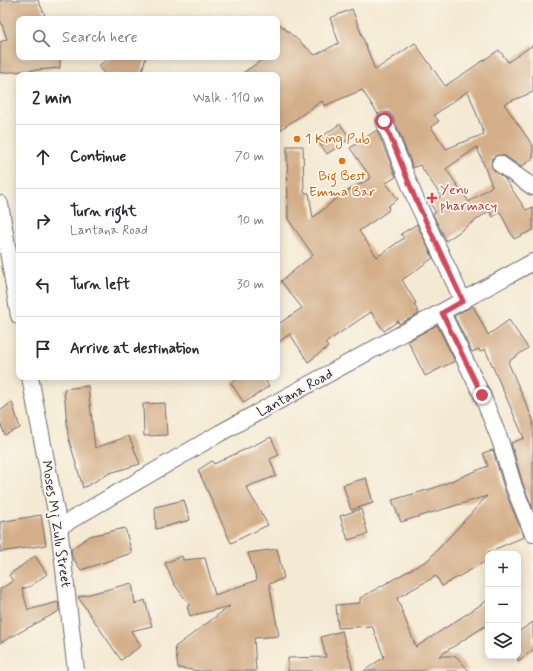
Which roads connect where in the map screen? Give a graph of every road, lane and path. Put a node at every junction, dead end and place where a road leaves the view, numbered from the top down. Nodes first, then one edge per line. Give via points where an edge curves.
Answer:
1 (384, 121) dead end
2 (500, 164) dead end
3 (533, 187) edge
4 (0, 204) edge
5 (533, 262) edge
6 (6, 284) edge
7 (463, 301) junction
8 (16, 309) edge
9 (442, 313) junction
10 (31, 380) edge
11 (58, 527) junction
12 (533, 534) edge
13 (76, 671) edge

1 - 7 street via 415,198
2 - 3 street
4 - 6 street
5 - 7 street, Lantana Road
6 - 8 street
7 - 9 street, Lantana Road
9 - 11 street, Lantana Road via 220,433
9 - 12 street via 482,395
10 - 11 street, Moses Mj Zulu Street
11 - 13 street, Moses Mj Zulu Street

